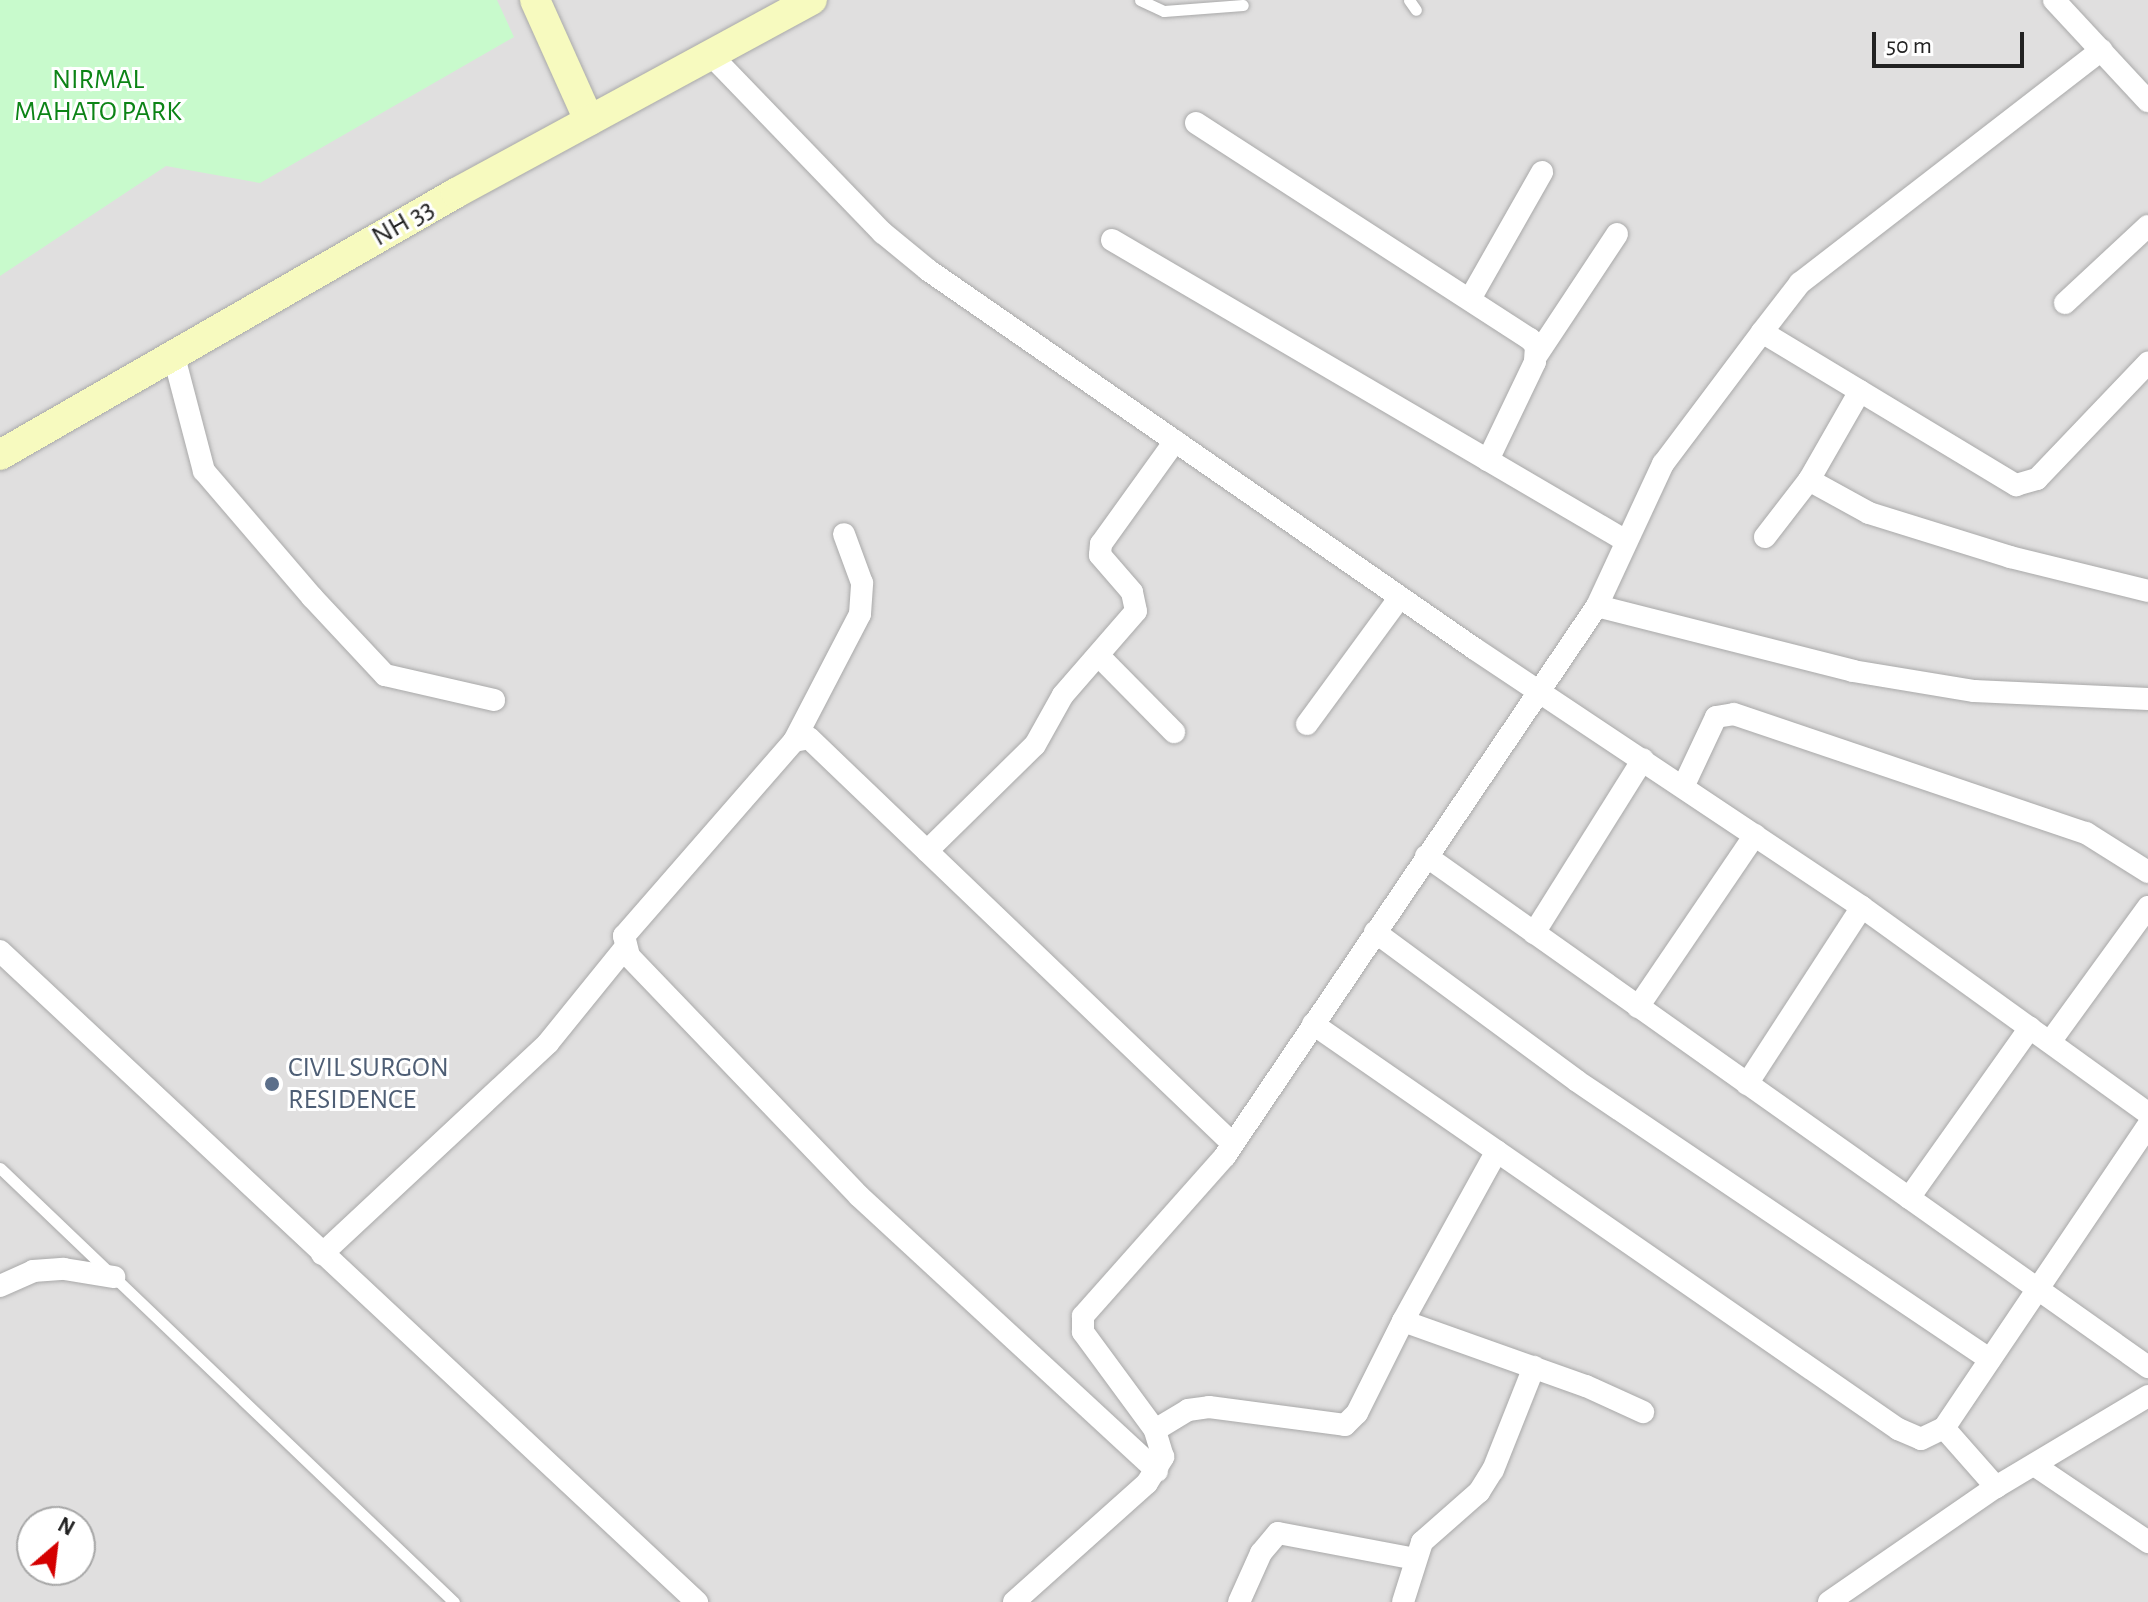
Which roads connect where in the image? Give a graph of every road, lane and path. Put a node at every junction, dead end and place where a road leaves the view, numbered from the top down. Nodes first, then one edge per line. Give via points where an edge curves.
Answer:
1 (535, 0) edge
2 (812, 0) edge
3 (1140, 0) edge
4 (2054, 0) edge
5 (1243, 5) dead end
6 (2101, 50) junction
7 (710, 54) junction
8 (2148, 101) edge
9 (589, 120) junction
10 (1196, 123) dead end
11 (1542, 172) dead end
12 (2148, 226) edge
13 (1617, 234) dead end
14 (1112, 240) dead end
15 (1470, 299) junction
16 (2065, 303) dead end
17 (1762, 332) junction
18 (173, 353) junction
19 (1537, 355) junction
20 (2148, 363) edge
21 (1860, 391) junction
22 (1175, 441) junction
23 (0, 455) edge
24 (1488, 460) junction
25 (1809, 480) junction
26 (844, 534) dead end
27 (1765, 537) dead end
28 (1626, 541) junction
29 (2148, 591) edge
30 (1400, 597) junction
31 (1597, 606) junction
32 (1099, 656) junction
33 (1539, 693) junction
34 (2148, 699) edge
35 (494, 700) dead end
36 (1307, 724) dead end
37 (1174, 732) dead end
38 (794, 741) junction
39 (1643, 759) junction
40 (1684, 785) junction
41 (1755, 835) junction
42 (927, 851) junction
43 (1426, 856) junction
44 (2148, 872) edge
45 (1862, 907) junction
46 (2148, 907) edge
47 (1375, 932) junction
48 (1534, 933) junction
49 (624, 949) junction
50 (0, 951) edge
51 (1638, 1007) junction
52 (1313, 1024) junction
53 (2030, 1028) junction
54 (2050, 1042) junction
55 (1747, 1084) junction
56 (2148, 1113) edge
57 (2148, 1126) edge
58 (1233, 1144) junction
59 (1497, 1151) junction
60 (0, 1168) edge
61 (1909, 1198) junction
62 (322, 1254) junction
63 (114, 1277) junction
64 (0, 1286) edge
65 (2037, 1289) junction
66 (1403, 1321) junction
67 (1990, 1360) junction
68 (1534, 1367) junction
69 (2148, 1367) edge
70 (2148, 1396) edge
71 (1643, 1412) dead end
72 (1944, 1428) junction
73 (1155, 1430) junction
74 (2034, 1465) junction
75 (1157, 1471) junction
76 (1996, 1487) junction
77 (2148, 1542) edge
78 (1416, 1559) junction
79 (454, 1602) edge
80 (697, 1602) edge
81 (1014, 1602) edge
82 (1239, 1602) edge
83 (1403, 1602) edge
84 (1829, 1602) edge

1 - 9 main road
2 - 7 main road, NH 33
3 - 5 lane via 1164,11
4 - 6 street
6 - 8 street
6 - 17 street via 1800,283
7 - 9 main road, NH 33
7 - 22 street via 906,251
9 - 18 main road, NH 33
10 - 15 street
11 - 15 street
12 - 16 street
13 - 19 street
14 - 24 street
15 - 19 street via 1523,333
17 - 21 street
17 - 28 street via 1663,464
18 - 23 main road, NH 33
18 - 35 street via 204,471 312,597 385,675
19 - 24 street
20 - 21 street via 2037,479 2023,485 2006,482
21 - 25 street
22 - 30 street
22 - 32 street via 1101,544 1100,555 1136,602 1130,619
24 - 28 street
25 - 27 street
25 - 29 street via 1869,513 2010,557
26 - 38 street via 862,583 860,614
28 - 31 street
30 - 33 street
30 - 36 street
31 - 33 street
31 - 34 street via 1853,671 1974,691
32 - 37 street
32 - 42 street via 1063,695 1035,745
33 - 39 street
33 - 43 street
38 - 42 street via 813,741
38 - 49 street via 629,927
39 - 40 street
39 - 48 street
40 - 41 street
40 - 44 street via 1716,717 1734,714 2086,833
41 - 45 street
41 - 51 street
42 - 58 street
43 - 47 street
43 - 48 street
45 - 53 street
45 - 55 street
46 - 54 street
47 - 52 street
47 - 67 street via 1577,1081
48 - 51 street
49 - 62 street via 548,1043
49 - 75 street via 859,1196
50 - 62 street
51 - 55 street
52 - 58 street
52 - 59 street
53 - 54 street
53 - 61 street
54 - 56 street
55 - 61 street
57 - 65 street
58 - 73 street via 1081,1322
59 - 66 street
59 - 72 street via 1910,1437 1921,1439
60 - 63 lane
61 - 65 street
62 - 80 street
63 - 64 street via 64,1269 33,1271
63 - 79 lane
65 - 67 street
65 - 69 street
66 - 68 street
66 - 73 street via 1357,1413 1345,1425 1209,1407 1188,1410
67 - 72 street
68 - 71 street
68 - 78 street via 1493,1470 1479,1492 1431,1531
70 - 74 street
72 - 76 street
73 - 75 street via 1163,1444
74 - 76 street
74 - 77 street
75 - 81 street
76 - 84 street
78 - 82 street via 1278,1533 1261,1553
78 - 83 street

